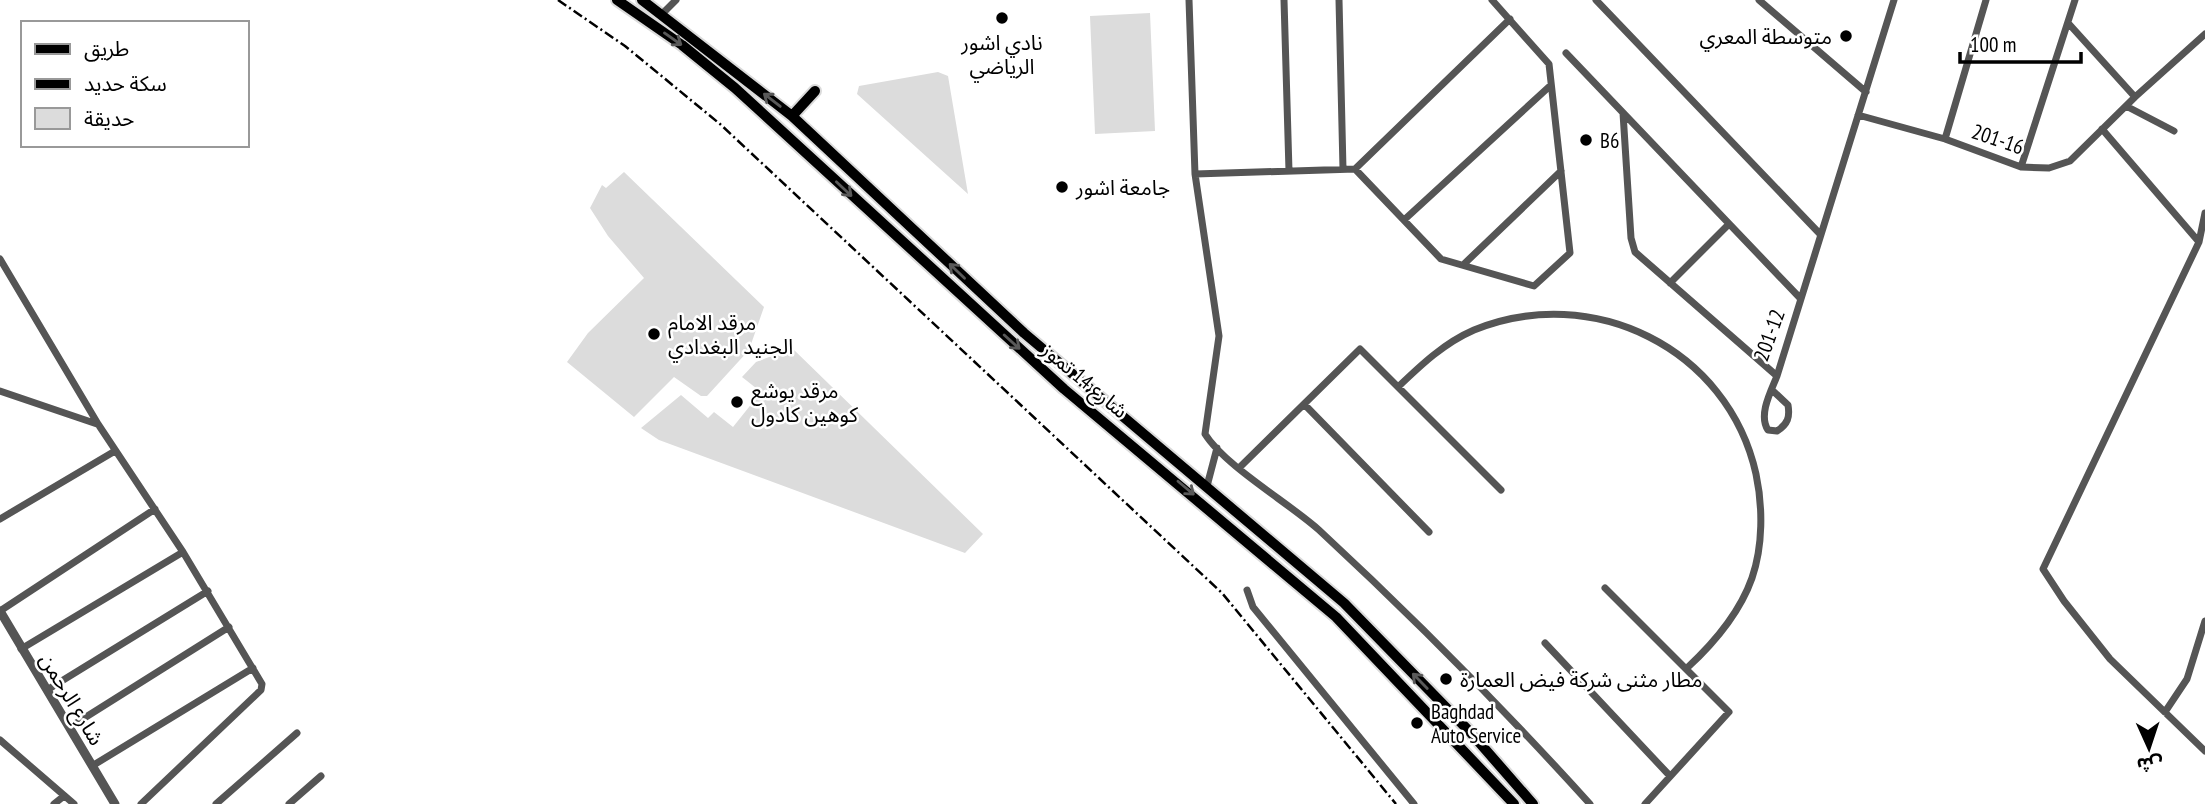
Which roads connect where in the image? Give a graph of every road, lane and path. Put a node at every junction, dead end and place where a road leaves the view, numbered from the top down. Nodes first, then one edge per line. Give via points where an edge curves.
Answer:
1 (617, 0) edge
2 (642, 0) edge
3 (1189, 0) edge
4 (1284, 0) edge
5 (1339, 0) edge
6 (1492, 0) edge
7 (1596, 0) edge
8 (1759, 0) edge
9 (1894, 0) edge
10 (1986, 0) edge
11 (2075, 0) edge
12 (674, 1) edge
13 (662, 14) junction
14 (1510, 19) junction
15 (2069, 24) junction
16 (2205, 34) edge
17 (1566, 53) dead end
18 (1551, 85) junction
19 (815, 91) dead end
20 (1866, 92) junction
21 (2135, 97) junction
22 (2126, 106) junction
23 (1623, 113) junction
24 (1858, 115) junction
25 (792, 116) junction
26 (2102, 129) junction
27 (2174, 131) dead end
28 (1945, 139) junction
29 (2021, 167) junction
30 (1343, 169) junction
31 (1355, 169) junction
32 (1289, 171) junction
33 (1561, 171) junction
34 (1195, 174) junction
35 (2205, 213) edge
36 (1404, 220) junction
37 (1729, 224) junction
38 (1821, 234) junction
39 (2199, 242) junction
40 (0, 259) edge
41 (1463, 265) junction
42 (1670, 283) junction
43 (1800, 298) junction
44 (1777, 376) junction
45 (1398, 387) junction
46 (1772, 390) junction
47 (0, 391) edge
48 (1304, 404) junction
49 (97, 424) junction
50 (1217, 448) junction
51 (115, 451) junction
52 (1240, 467) junction
53 (1207, 486) junction
54 (1501, 490) dead end
55 (155, 509) junction
56 (0, 519) edge
57 (1429, 532) dead end
58 (183, 552) junction
59 (1605, 588) dead end
60 (1247, 590) dead end
61 (208, 591) junction
62 (0, 611) edge
63 (2205, 621) edge
64 (229, 627) junction
65 (1545, 643) dead end
66 (21, 649) junction
67 (253, 668) junction
68 (1686, 668) junction
69 (47, 690) junction
70 (2165, 712) junction
71 (70, 727) junction
72 (297, 733) dead end
73 (0, 740) edge
74 (2205, 751) edge
75 (93, 765) junction
76 (321, 776) dead end
77 (1670, 776) junction
78 (64, 796) junction
79 (54, 804) edge
80 (74, 804) edge
81 (115, 804) edge
82 (141, 804) edge
83 (216, 804) edge
84 (289, 804) edge
85 (1414, 804) edge
86 (1514, 804) edge
87 (1533, 804) edge
88 (1591, 804) edge
89 (1645, 804) edge

1 -> 86 main road, شارع 14 تموز via 735,88 1064,389 1336,617
2 - 13 main road, شارع 14 تموز
3 - 34 street
4 - 32 street
5 - 30 street
6 - 14 street
7 - 38 street
8 - 20 street
9 - 20 street, 201-12
10 - 28 street
11 - 15 street
12 - 13 street
25 -> 13 main road, شارع 14 تموز
14 - 18 street via 1549,64
14 - 31 street
15 - 21 street
15 - 29 street
16 - 21 street, 201-16
17 - 23 street
18 - 33 street
18 - 36 street
19 - 25 main road
20 - 24 street, 201-12
21 - 22 street, 201-16
22 - 26 street, 201-16
22 - 27 street
23 - 37 street
23 - 42 street, 201-12 via 1633,246
24 - 28 street, 201-16
24 - 38 street, 201-12
53 -> 25 main road, شارع 14 تموز via 1024,333
26 - 29 street, 201-16 via 2070,161 2049,168
26 - 39 street
28 - 29 street, 201-16
30 - 31 street
30 - 32 street
31 - 36 street
32 - 34 street
33 - 41 street
33 - 41 street via 1570,253 1534,286
34 - 50 street via 1218,328 1205,434
35 - 39 street
36 - 41 street via 1441,259
37 - 42 street
37 - 43 street
38 - 43 street, 201-12
39 - 70 street via 2043,569 2110,659
40 - 49 street
42 - 44 street, 201-12
43 - 44 street, 201-12
44 - 46 street
45 - 48 street via 1360,349
45 - 54 street
45 - 68 street via 1436,352 1473,331 1513,318 1556,313 1598,317 1639,330 1676,351 1708,380 1734,414 1751,453 1760,494 1760,537 1752,578 1737,608 1708,648
46 - 46 street via 1764,424 1777,431 1790,415 1788,405
47 - 49 street
48 - 52 street
48 - 57 street
49 - 51 street
50 - 52 street
50 - 53 street
51 - 55 street
51 - 56 street
52 - 88 street via 1315,526 1438,642
87 -> 53 main road, شارع 14 تموز via 1373,631
55 - 58 street
55 - 62 street
58 - 61 street
58 - 66 street
59 - 68 street
60 - 85 street via 1253,607
61 - 64 street
61 - 69 street
62 - 66 street, شارع الرحمن
63 - 70 street via 2187,679
64 - 67 street
64 - 71 street
65 - 77 street
66 - 69 street, شارع الرحمن
67 - 75 street
67 - 82 street via 261,690
68 - 77 street via 1729,712
69 - 71 street, شارع الرحمن
70 - 74 street
71 - 75 street, شارع الرحمن
72 - 83 street
73 - 78 street
75 - 81 street, شارع الرحمن
76 - 84 street
77 - 89 street
78 - 79 street
78 - 80 street

